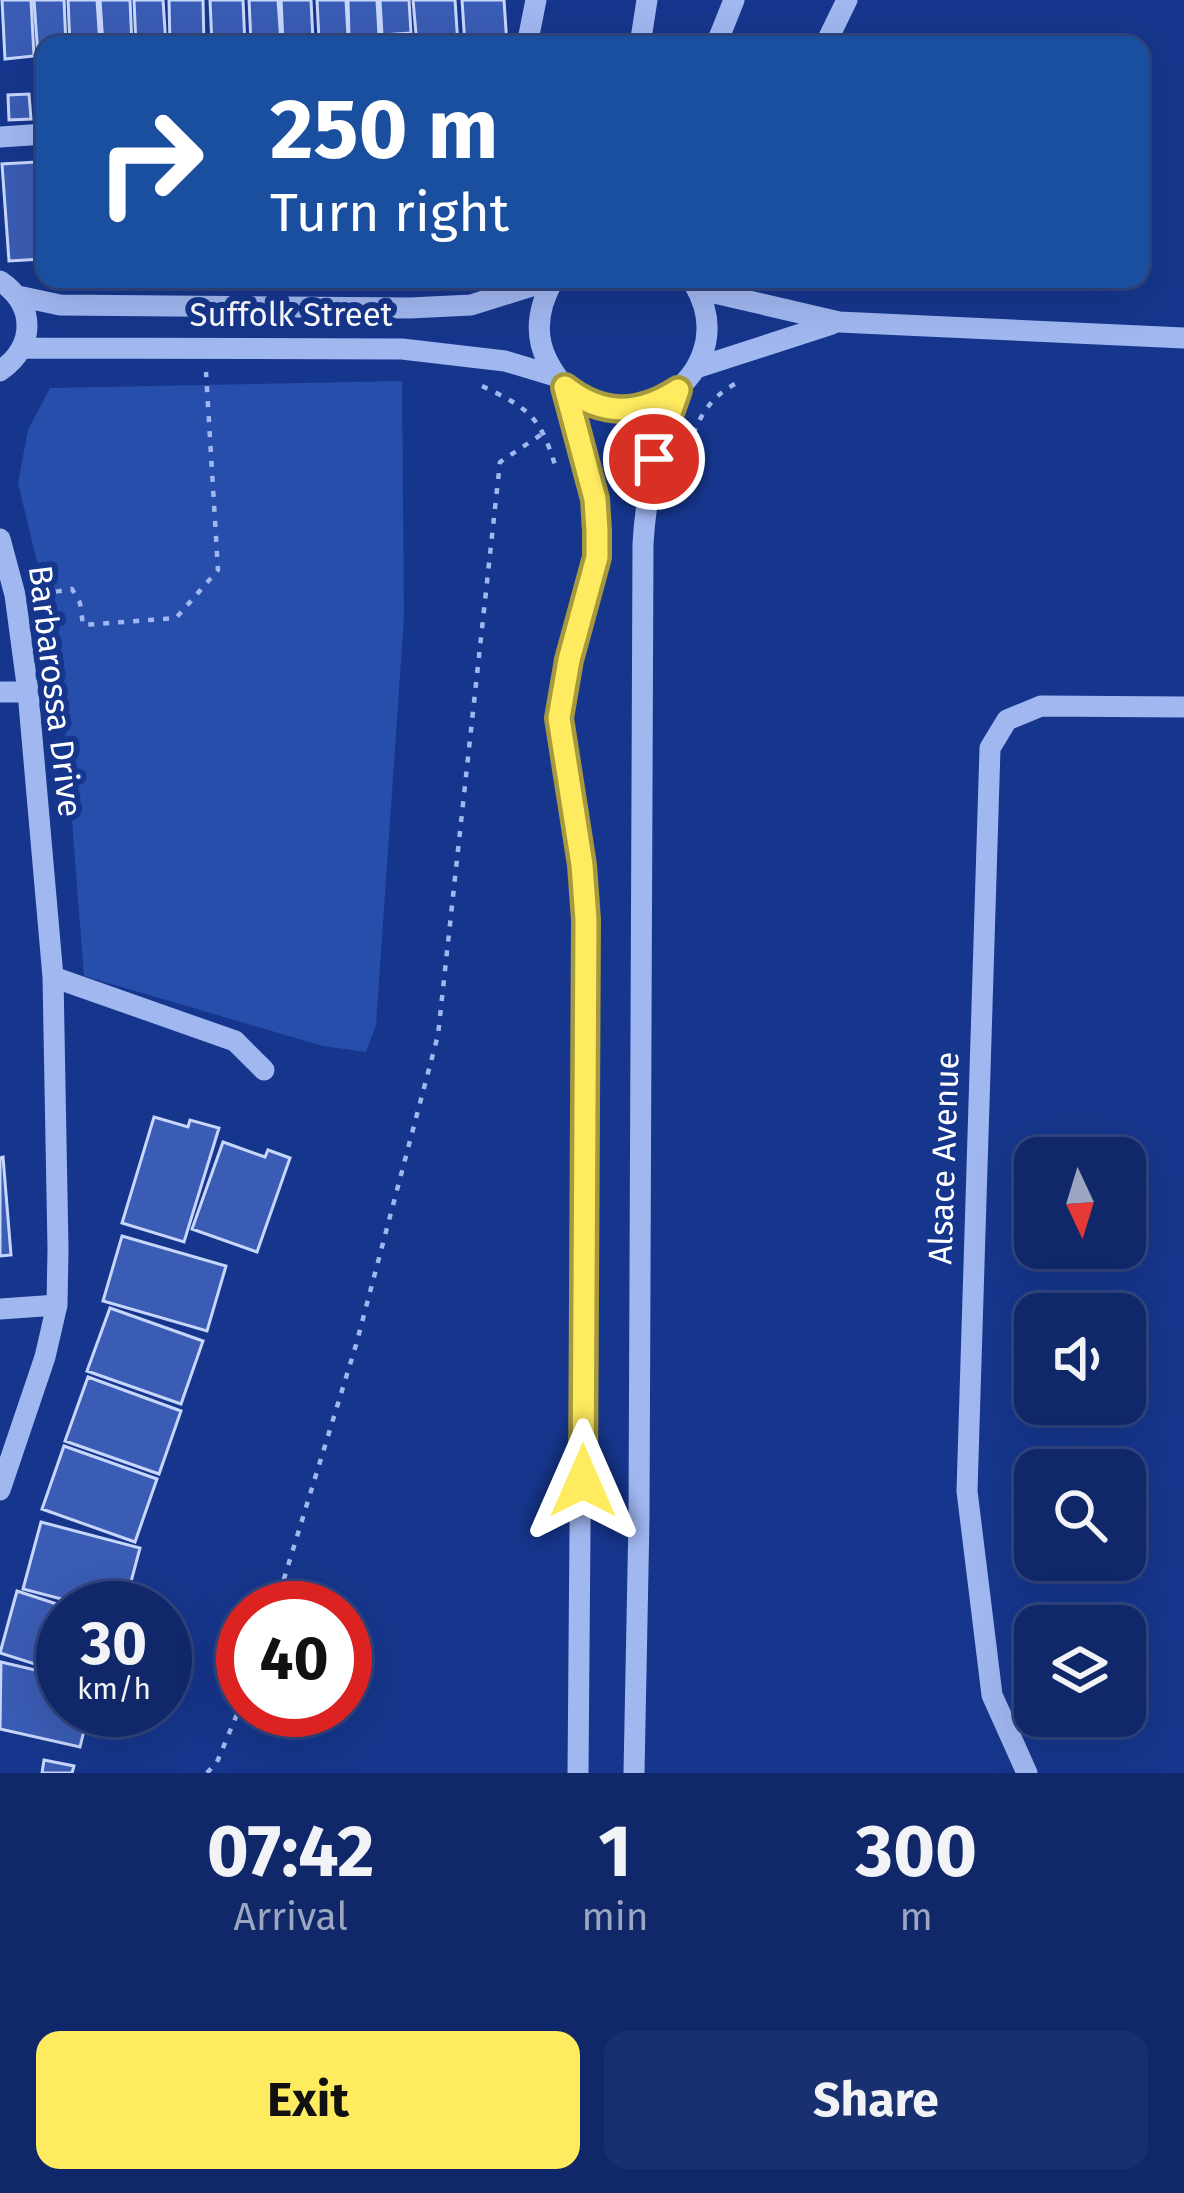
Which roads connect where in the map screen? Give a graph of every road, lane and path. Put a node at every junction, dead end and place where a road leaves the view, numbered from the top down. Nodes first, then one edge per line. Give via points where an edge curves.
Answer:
1 (536, 0) edge
2 (647, 0) edge
3 (734, 0) edge
4 (848, 0) edge
5 (529, 36) edge
6 (641, 36) edge
7 (720, 36) edge
8 (830, 36) edge
9 (36, 135) edge
10 (0, 137) edge
11 (0, 280) edge
12 (526, 288) edge
13 (550, 288) edge
14 (695, 288) edge
15 (709, 288) edge
16 (19, 296) junction
17 (839, 322) junction
18 (1184, 338) edge
19 (23, 348) junction
20 (696, 368) junction
21 (0, 371) edge
22 (206, 372) dead end
23 (466, 380) dead end
24 (560, 382) junction
25 (678, 390) junction
26 (545, 432) junction
27 (555, 465) dead end
28 (0, 539) edge
29 (36, 595) dead end
30 (0, 692) edge
31 (28, 692) junction
32 (1184, 707) edge
33 (53, 977) junction
34 (264, 1070) dead end
35 (57, 1305) junction
36 (0, 1309) edge
37 (0, 1490) edge
38 (283, 1581) edge
39 (227, 1737) edge
40 (207, 1773) edge
41 (578, 1773) edge
42 (634, 1773) edge
43 (1027, 1773) edge

1 - 5 street
2 - 6 street
3 - 7 street
4 - 8 street
9 - 10 street
11 - 16 street
12 - 16 street, Suffolk Street via 472,305 410,308 60,305
13 - 24 street via 539,334
14 - 20 street via 706,329
15 - 17 street
16 - 19 street via 28,322
17 - 18 street
17 - 20 street
19 - 21 street
19 - 24 street, Suffolk Street via 402,349 505,361
20 - 25 street
22 - 29 path via 218,570 176,618 83,625 72,589
23 - 26 path via 518,403
24 - 25 street, Suffolk Street via 581,400 620,411
24 - 41 street via 597,531 559,718 586,920
25 - 42 street via 654,459 643,544
26 - 27 path
26 - 38 path via 500,462 438,1035
28 - 31 street, Barbarossa Drive
30 - 31 street
31 - 33 street, Barbarossa Drive
32 - 43 street, Alsace Avenue via 1041,706 1007,720 990,748 967,1490 992,1695
33 - 34 street via 235,1041
33 - 35 street, Barbarossa Drive
35 - 36 street
35 - 37 street, Barbarossa Drive
39 - 40 path

